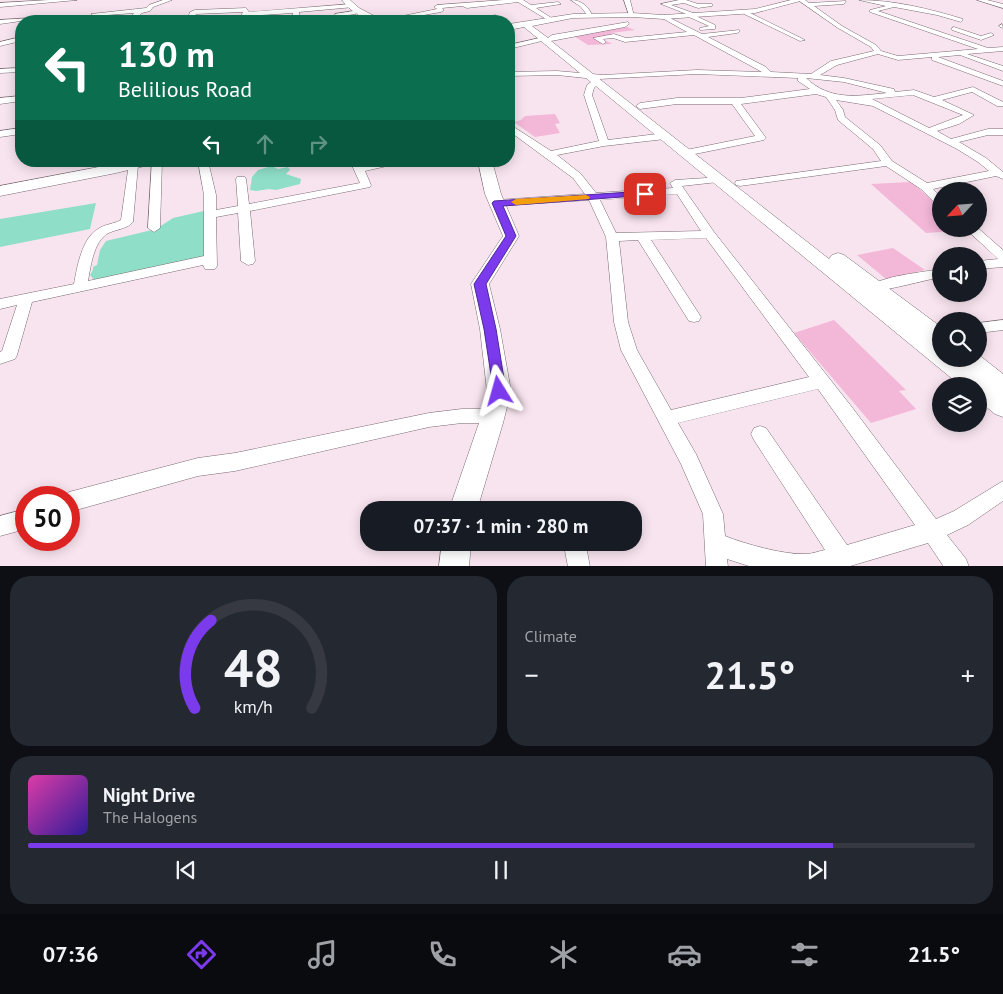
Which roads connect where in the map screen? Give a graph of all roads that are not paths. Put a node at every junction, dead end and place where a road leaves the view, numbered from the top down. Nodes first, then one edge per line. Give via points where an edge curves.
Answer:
1 (74, 0) edge
2 (169, 0) edge
3 (463, 0) edge
4 (509, 0) edge
5 (518, 0) edge
6 (574, 0) edge
7 (628, 0) edge
8 (701, 0) edge
9 (862, 0) edge
10 (995, 0) edge
11 (42, 1) edge
12 (983, 1) edge
13 (803, 2) edge
14 (844, 2) dead end
15 (349, 3) edge
16 (833, 3) junction
17 (558, 4) dead end
18 (0, 5) edge
19 (710, 5) junction
20 (437, 6) junction
21 (896, 6) junction
22 (1003, 6) edge
23 (528, 7) junction
24 (814, 8) junction
25 (0, 11) edge
26 (140, 11) junction
27 (296, 11) junction
28 (360, 12) junction
29 (744, 12) junction
30 (724, 13) junction
31 (246, 14) joint
32 (114, 15) edge
33 (137, 15) edge
34 (192, 15) edge
35 (296, 15) edge
36 (343, 15) edge
37 (367, 15) edge
38 (413, 15) edge
39 (632, 15) junction
40 (590, 16) junction
41 (693, 16) junction
42 (661, 17) junction
43 (551, 20) junction
44 (15, 21) edge
45 (0, 22) edge
46 (517, 25) edge
47 (737, 31) dead end
48 (655, 32) dead end
49 (701, 33) junction
50 (637, 34) junction
51 (626, 36) dead end
52 (644, 38) junction
53 (999, 38) dead end
54 (548, 39) junction
55 (15, 40) edge
56 (802, 40) dead end
57 (603, 42) dead end
58 (0, 44) edge
59 (525, 44) junction
60 (515, 46) edge
61 (1003, 49) edge
62 (990, 50) junction
63 (515, 52) edge
64 (878, 52) junction
65 (960, 54) junction
66 (930, 56) junction
67 (831, 64) junction
68 (1003, 68) edge
69 (844, 69) dead end
70 (15, 70) edge
71 (0, 71) edge
72 (15, 72) edge
73 (659, 73) junction
74 (515, 74) edge
75 (768, 74) junction
76 (806, 76) junction
77 (596, 78) junction
78 (0, 81) edge
79 (645, 82) dead end
80 (1003, 84) edge
81 (905, 90) junction
82 (817, 91) junction
83 (829, 95) junction
84 (848, 99) junction
85 (15, 100) edge
86 (734, 100) junction
87 (934, 100) junction
88 (0, 101) edge
89 (1002, 104) edge
90 (640, 106) junction
91 (987, 106) dead end
92 (515, 131) edge
93 (928, 131) junction
94 (15, 132) edge
95 (1003, 132) edge
96 (0, 134) edge
97 (665, 136) junction
98 (949, 142) junction
99 (604, 143) junction
100 (691, 151) junction
101 (549, 154) junction
102 (888, 163) junction
103 (107, 167) edge
104 (133, 167) edge
105 (157, 167) edge
106 (205, 167) edge
107 (358, 167) edge
108 (487, 167) edge
109 (1000, 174) edge
110 (241, 179) dead end
111 (718, 179) junction
112 (740, 183) junction
113 (925, 187) junction
114 (0, 191) edge
115 (679, 191) junction
116 (932, 194) edge
117 (593, 197) junction
118 (497, 203) junction
119 (243, 209) junction
120 (210, 215) junction
121 (154, 228) dead end
122 (709, 234) junction
123 (642, 236) junction
124 (612, 237) junction
125 (980, 238) edge
126 (820, 253) junction
127 (248, 261) dead end
128 (1002, 262) edge
129 (987, 264) edge
130 (932, 275) edge
131 (80, 287) junction
132 (876, 288) junction
133 (26, 298) junction
134 (0, 304) edge
135 (694, 317) dead end
136 (1003, 325) edge
137 (987, 327) edge
138 (932, 331) edge
139 (932, 349) edge
140 (0, 358) edge
141 (953, 367) edge
142 (978, 367) edge
143 (966, 377) edge
144 (822, 382) junction
145 (1003, 386) edge
146 (987, 394) edge
147 (1003, 407) edge
148 (493, 416) junction
149 (665, 419) junction
150 (760, 434) dead end
151 (1003, 490) edge
152 (80, 499) edge
153 (466, 501) edge
154 (15, 522) edge
155 (0, 526) edge
156 (932, 531) junction
157 (715, 543) junction
158 (456, 551) edge
159 (842, 557) junction
160 (454, 566) edge
161 (717, 566) edge
162 (958, 566) edge

1 - 11 street
2 - 26 street
3 - 20 street via 434,4
4 - 5 street
4 - 20 street via 468,6
5 - 23 street
6 - 40 street
7 - 39 street
8 - 19 street
9 - 21 street
10 - 12 street
11 - 18 street
11 - 25 street
12 - 22 street
13 - 16 street
13 - 24 street
13 - 29 street
14 - 16 street
15 - 27 street
15 - 28 street
16 - 24 street via 839,6
17 - 23 street
19 - 30 street
19 - 41 street via 684,1 664,4
20 - 38 street via 441,10
21 - 53 street via 961,20 944,23
21 - 62 street via 872,11
23 - 43 street
24 - 64 street via 874,46
26 - 32 street
26 - 33 street
27 - 31 street
27 - 35 street
28 - 36 street
28 - 37 street
29 - 30 street
29 - 56 street
30 - 41 street
31 - 34 street via 246,10 240,10 219,14 193,12
39 - 40 street
39 - 42 street
40 - 43 street
41 - 42 street
41 - 49 street via 713,26
42 - 49 street
42 - 54 street
43 - 46 street
44 - 45 street
46 - 54 street
47 - 49 street
48 - 50 street
49 - 52 street
49 - 75 street
50 - 51 street
50 - 52 street
52 - 57 street via 596,38
54 - 59 street
54 - 77 street
55 - 58 street
59 - 60 street
59 - 63 street
61 - 62 street
62 - 65 street
64 - 66 street via 898,58
64 - 67 street
65 - 66 street
65 - 68 street
66 - 80 street
67 - 69 street
67 - 76 street via 818,74
70 - 71 street
72 - 78 street
73 - 75 street
73 - 77 street
73 - 79 street via 667,80
74 - 77 street via 557,73
75 - 76 street
76 - 81 street
76 - 82 street via 801,79
77 - 90 street
77 - 97 street
77 - 99 street via 588,95
81 - 84 street
81 - 87 street
82 - 83 street
82 - 86 street
83 - 84 street
83 - 102 street via 841,118 877,147
84 - 93 street via 868,101
85 - 88 street
86 - 90 street via 677,101
86 - 100 street via 761,138
87 - 89 street via 973,89
87 - 93 street via 970,115
89 - 91 street
90 - 100 street
92 - 101 street
93 - 98 street
94 - 96 street
95 - 98 street via 988,132
97 - 99 street
97 - 100 street
98 - 109 street
99 - 101 street
100 - 111 street
100 - 112 street
101 - 117 street via 577,176
102 - 112 street
102 - 113 street
103 - 114 street
104 - 131 street via 127,222 98,234 89,252
105 - 121 street
106 - 120 street
107 - 119 street via 366,185
108 - 118 street
109 - 113 street
110 - 119 street
111 - 115 street via 674,183
111 - 126 street
112 - 126 street
113 - 116 street
115 - 117 street
115 - 122 street
117 - 118 street
117 - 124 street
118 - 148 street via 511,236 480,284 499,391
119 - 120 street
119 - 127 street
120 - 131 street via 210,263
122 - 123 street
122 - 144 street
123 - 124 street
123 - 135 street
124 - 149 street via 621,322 629,350
125 - 128 street
126 - 132 street
126 - 139 street
128 - 129 street
130 - 132 street
131 - 133 street
132 - 138 street
133 - 134 street
133 - 140 street via 9,355
136 - 137 street
141 - 143 street
142 - 145 street
144 - 149 street
144 - 156 street
146 - 147 street
148 - 152 street via 430,420 198,467
148 - 153 street
149 - 157 street via 689,460 712,514
150 - 159 street
151 - 156 street via 961,518
154 - 155 street
156 - 159 street
156 - 162 street
157 - 159 street via 740,553 805,565
157 - 161 street
158 - 160 street

